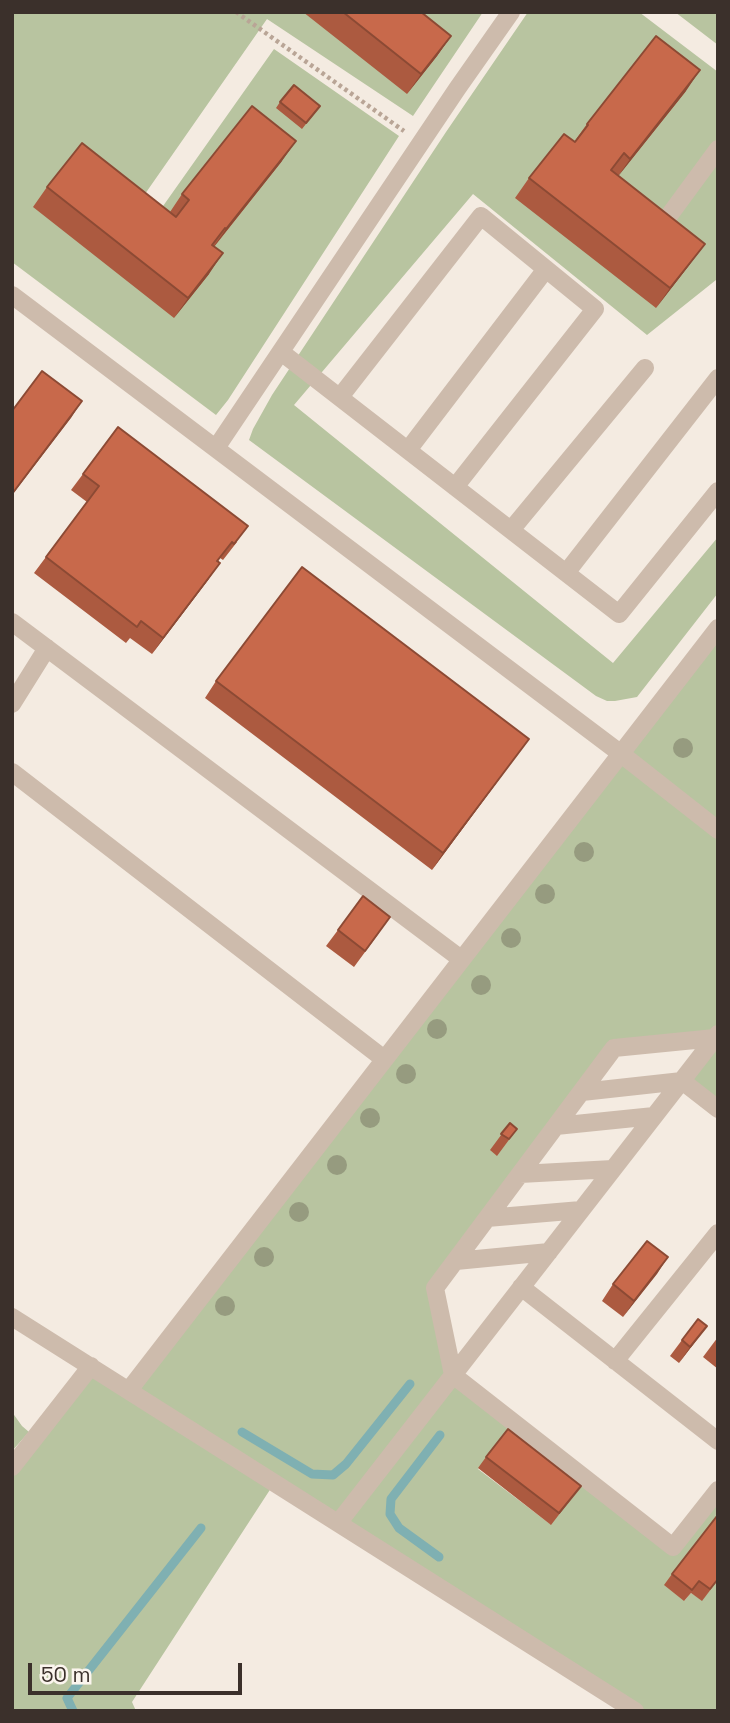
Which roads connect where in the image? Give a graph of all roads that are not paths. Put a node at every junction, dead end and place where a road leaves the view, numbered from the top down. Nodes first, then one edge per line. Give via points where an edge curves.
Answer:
1 (511, 12) edge
2 (718, 149) edge
3 (668, 216) edge
4 (546, 269) junction
5 (12, 295) edge
6 (281, 352) junction
7 (645, 368) dead end
8 (718, 378) edge
9 (340, 397) junction
10 (216, 449) junction
11 (408, 450) junction
12 (455, 486) junction
13 (718, 491) edge
14 (510, 530) junction
15 (566, 573) junction
16 (12, 622) edge
17 (718, 628) edge
18 (47, 648) junction
19 (12, 704) edge
20 (620, 753) junction
21 (12, 772) edge
22 (718, 830) edge
23 (461, 960) junction
24 (716, 1036) edge
25 (384, 1059) junction
26 (681, 1081) junction
27 (582, 1092) junction
28 (718, 1109) edge
29 (654, 1116) junction
30 (556, 1126) junction
31 (613, 1169) junction
32 (520, 1174) junction
33 (581, 1210) junction
34 (487, 1219) junction
35 (718, 1233) edge
36 (548, 1252) junction
37 (456, 1261) junction
38 (521, 1287) junction
39 (12, 1317) edge
40 (615, 1361) junction
41 (91, 1366) junction
42 (453, 1375) junction
43 (129, 1390) junction
44 (718, 1441) edge
45 (12, 1467) edge
46 (718, 1490) edge
47 (339, 1522) junction
48 (635, 1711) edge

1 - 6 lane
2 - 3 lane
4 - 9 lane via 481,216
4 - 11 lane
4 - 12 lane via 595,309
5 - 10 lane
6 - 9 lane
6 - 10 lane
7 - 14 lane
8 - 15 lane
9 - 11 lane
10 - 20 lane
11 - 12 lane
12 - 14 lane
13 - 15 lane via 619,614
14 - 15 lane
16 - 18 lane
17 - 20 lane
18 - 19 lane
18 - 23 lane
20 - 22 lane
20 - 23 lane
21 - 25 lane
23 - 25 lane
24 - 26 lane
24 - 27 lane via 614,1048
25 - 43 lane
26 - 27 lane
26 - 28 lane
26 - 29 lane
27 - 30 lane
29 - 30 lane
29 - 31 lane
30 - 32 lane
31 - 32 lane
31 - 33 lane
32 - 34 lane
33 - 34 lane
33 - 36 lane
34 - 37 lane
35 - 40 lane
36 - 37 lane
36 - 38 lane
37 - 42 lane via 435,1288
38 - 40 lane
38 - 42 lane
39 - 41 lane
40 - 44 lane
41 - 43 lane
41 - 45 lane
42 - 46 lane via 673,1547
42 - 47 lane
43 - 47 lane
47 - 48 lane

